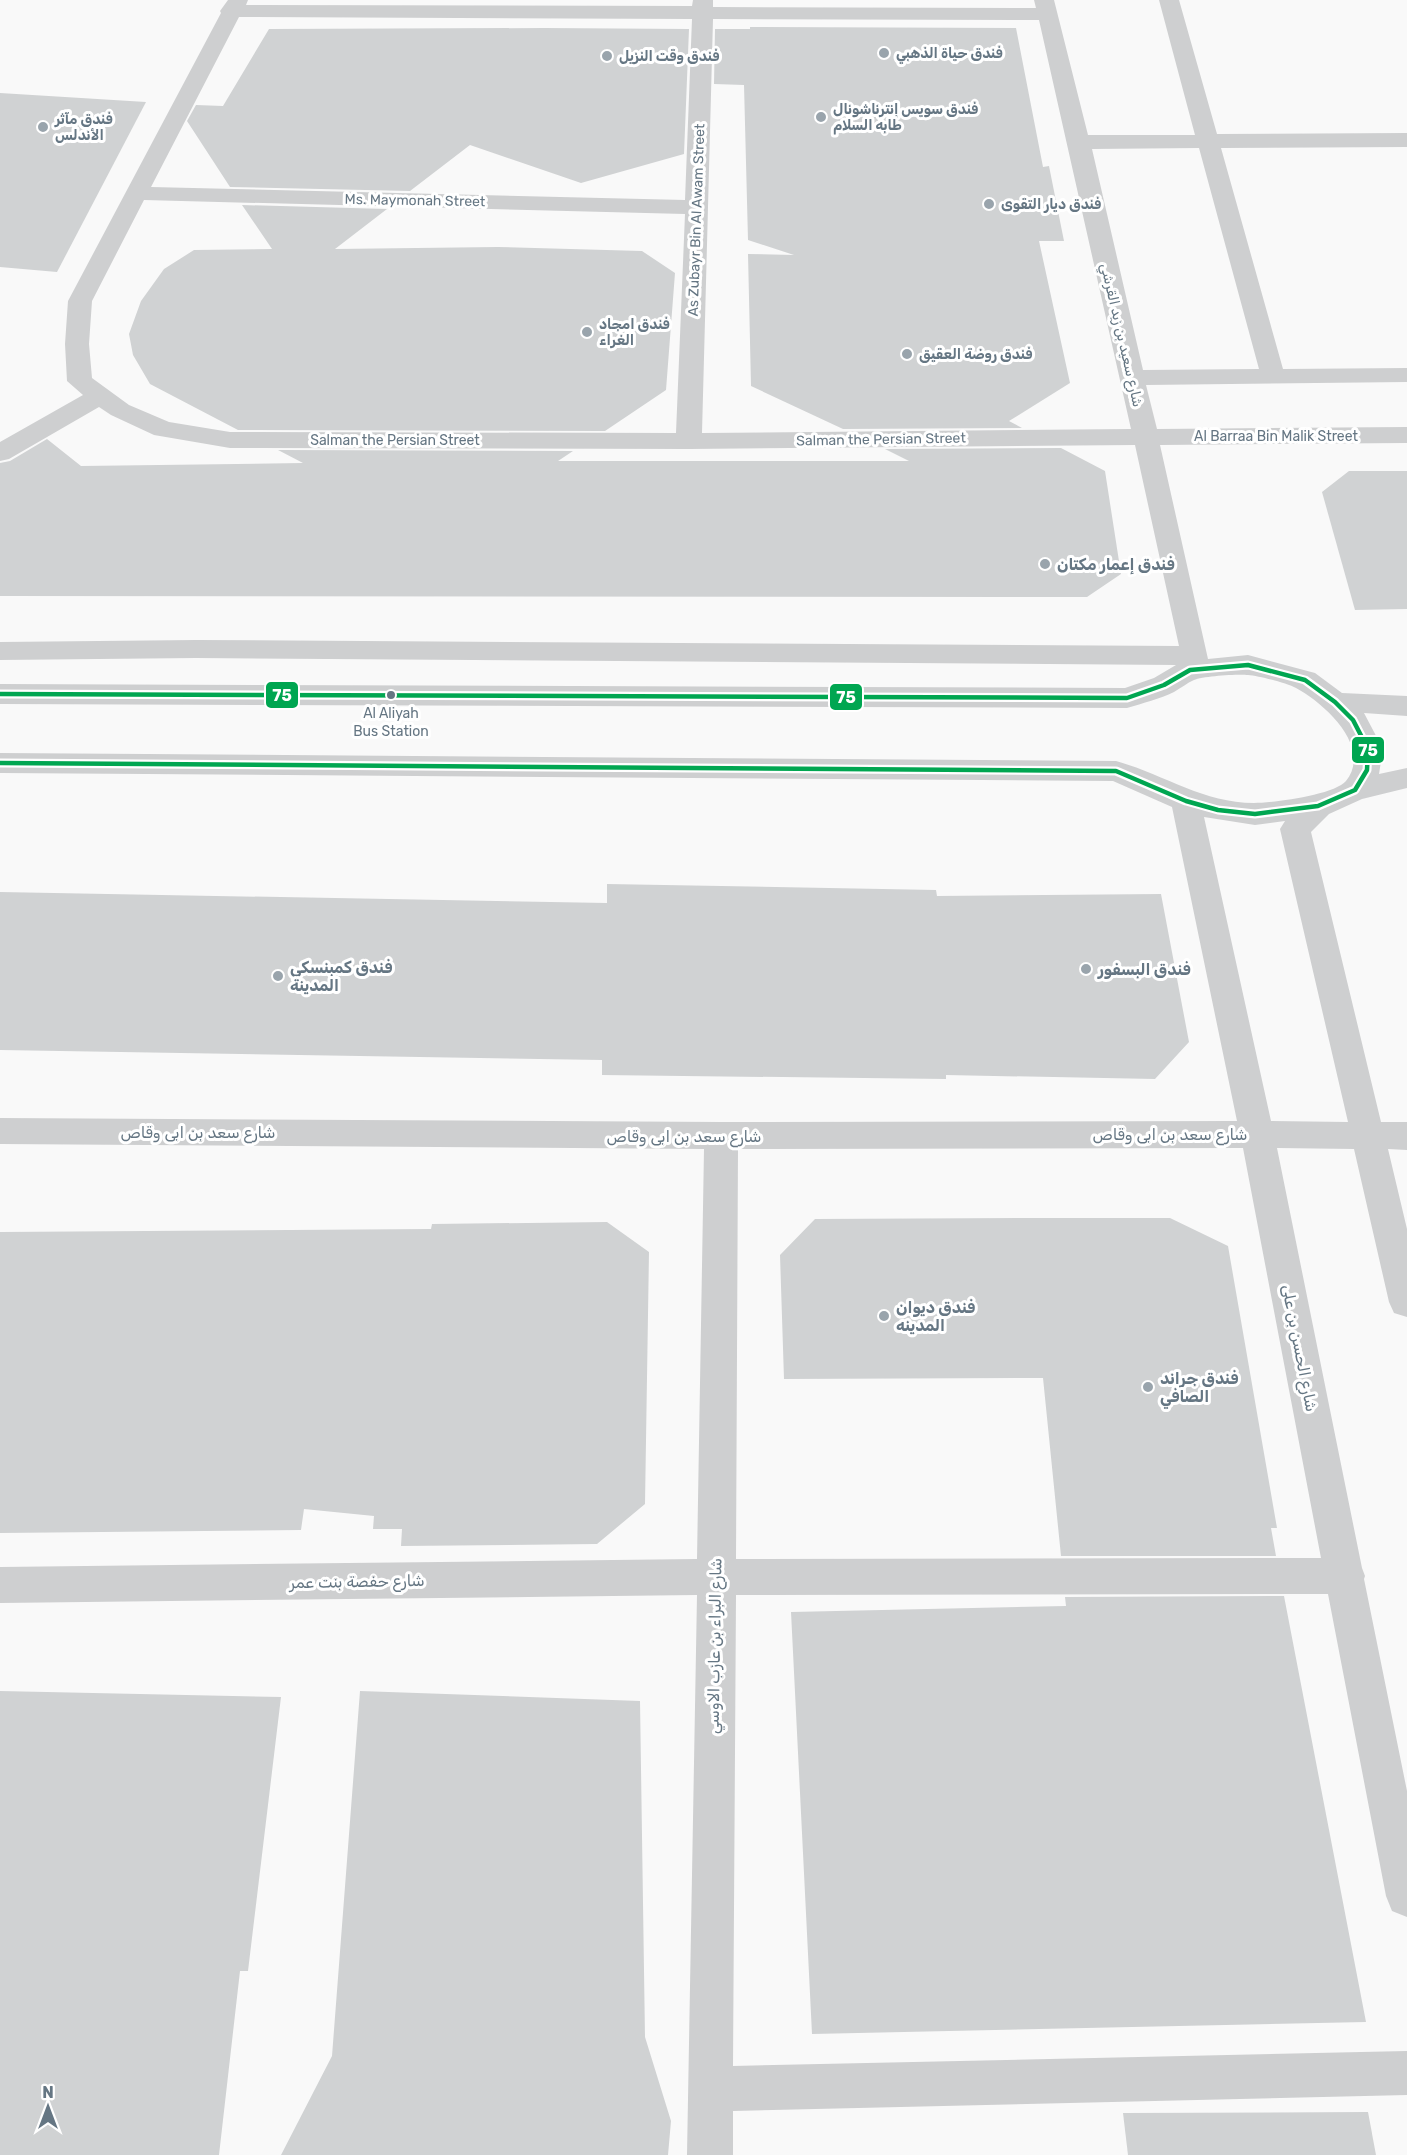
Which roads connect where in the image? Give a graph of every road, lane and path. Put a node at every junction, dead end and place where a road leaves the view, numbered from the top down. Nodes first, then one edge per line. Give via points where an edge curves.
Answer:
1 (1169, 0) edge
2 (234, 6) edge
3 (703, 6) edge
4 (1046, 7) edge
5 (1206, 140) junction
6 (1407, 140) edge
7 (1079, 142) junction
8 (135, 193) junction
9 (696, 207) junction
10 (1407, 375) edge
11 (1273, 376) junction
12 (1131, 378) junction
13 (100, 396) junction
14 (1407, 435) edge
15 (1144, 436) junction
16 (689, 441) junction
17 (0, 453) edge
18 (0, 651) edge
19 (1192, 663) junction
20 (0, 694) edge
21 (1335, 702) junction
22 (1407, 706) edge
23 (0, 763) edge
24 (1407, 778) edge
25 (1355, 790) junction
26 (1186, 801) junction
27 (1318, 806) junction
28 (0, 1131) edge
29 (1257, 1134) junction
30 (721, 1136) junction
31 (1368, 1136) junction
32 (1407, 1136) edge
33 (1407, 1302) edge
34 (1346, 1575) junction
35 (715, 1578) junction
36 (0, 1585) edge
37 (1407, 1896) edge
38 (1407, 2073) edge
39 (711, 2089) junction
40 (710, 2155) edge

1 - 5 street
2 - 3 street
2 - 8 street, Salman the Persian Street
3 - 4 street
3 - 9 street, As Zubayr Bin Al Awam Street
4 - 7 street, شارع سعيد بن زيد القرشي
5 - 6 street
5 - 7 street
5 - 11 street
7 - 12 street, شارع سعيد بن زيد القرشي
8 - 9 street, Ms. Maymonah Street
8 - 13 street, Salman the Persian Street via 80,300 80,381
9 - 16 street, As Zubayr Bin Al Awam Street
10 - 11 street
11 - 12 street
12 - 15 street, شارع سعيد بن زيد القرشي
13 - 16 street, Salman the Persian Street via 120,410 163,429 230,440
13 - 17 street
14 - 15 street, Al Barraa Bin Malik Street
15 - 16 street, Salman the Persian Street
15 - 19 street, شارع سعيد بن زيد القرشي
18 - 19 street via 196,649
19 - 20 street via 1164,685 1127,698
19 - 21 street via 1248,665 1305,680
21 - 22 street
21 - 25 street via 1353,720 1368,749 1367,770
23 - 26 street via 1116,771
24 - 25 street
25 - 27 street
26 - 27 street via 1255,814
26 - 29 street, شارع الحسن بن على
27 - 31 street via 1295,829
28 - 30 street, شارع سعد بن ابى وقاص
29 - 30 street, شارع سعد بن ابى وقاص
29 - 31 street, شارع سعد بن ابى وقاص
29 - 34 street, شارع الحسن بن على
30 - 35 street, شارع البراء بن عازب الاوسي
31 - 32 street, شارع سعد بن ابى وقاص
31 - 33 street
34 - 35 street, شارع حفصة بنت عمر
34 - 37 street, شارع الحسن بن على
35 - 36 street, شارع حفصة بنت عمر
35 - 39 street, شارع البراء بن عازب الاوسي
38 - 39 street
39 - 40 street, شارع البراء بن عازب الاوسي

